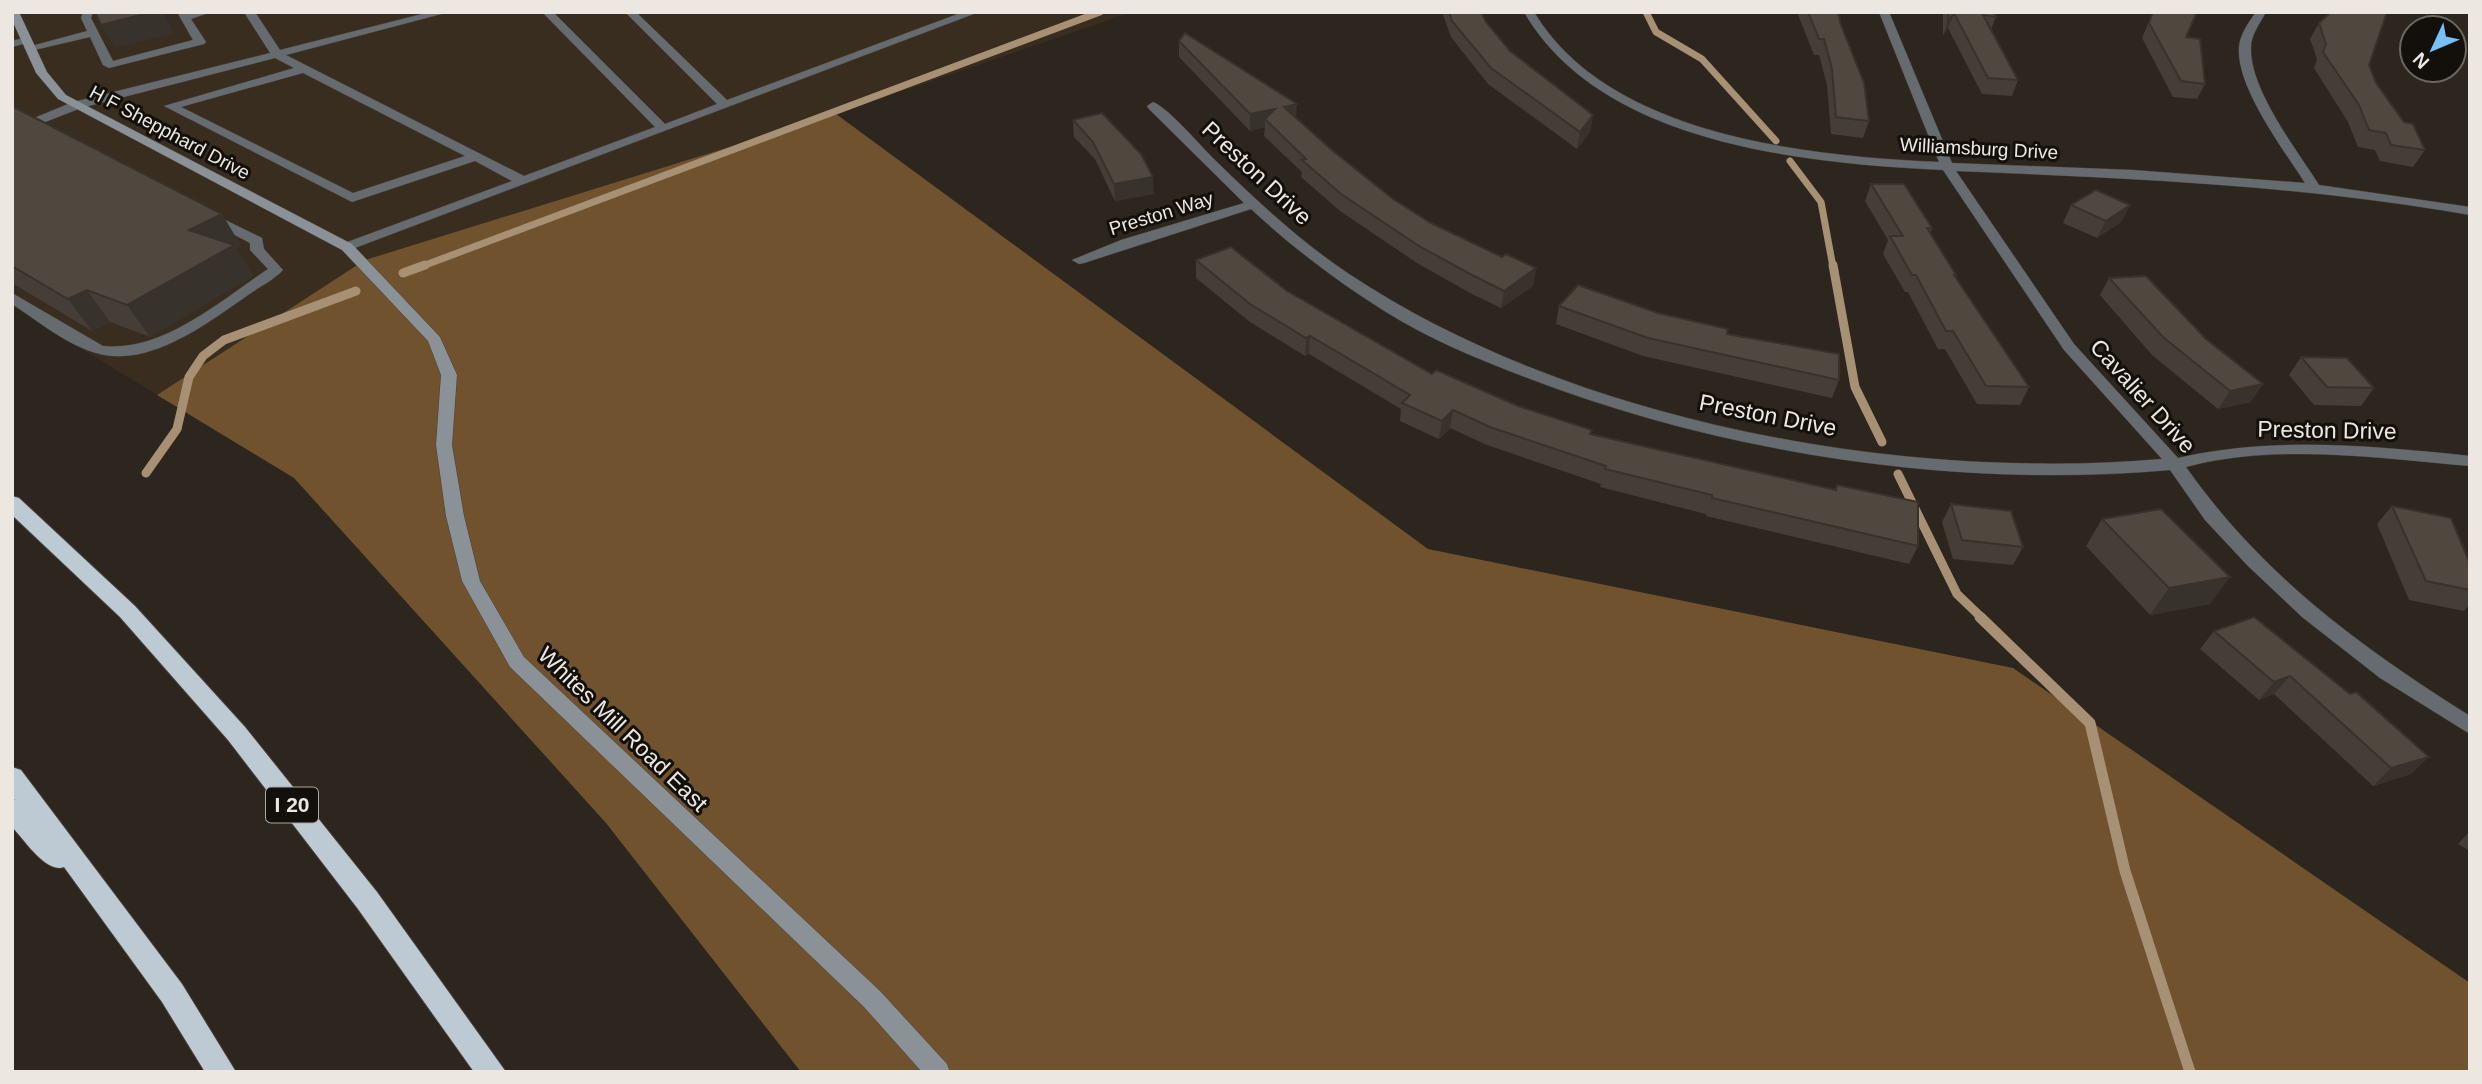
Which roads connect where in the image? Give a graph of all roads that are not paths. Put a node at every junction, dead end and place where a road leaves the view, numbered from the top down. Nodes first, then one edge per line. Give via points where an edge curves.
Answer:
1 (14, 12) edge
2 (88, 12) edge
3 (206, 12) edge
4 (249, 12) edge
5 (443, 12) edge
6 (547, 12) edge
7 (630, 12) edge
8 (974, 12) edge
9 (1530, 12) edge
10 (1884, 12) edge
11 (2261, 12) edge
12 (183, 14) edge
13 (94, 33) junction
14 (12, 44) edge
15 (28, 44) junction
16 (277, 55) junction
17 (304, 69) junction
18 (724, 104) junction
19 (77, 105) junction
20 (1153, 106) dead end
21 (34, 124) junction
22 (661, 127) junction
23 (12, 131) edge
24 (50, 133) edge
25 (476, 157) junction
26 (1948, 169) junction
27 (521, 180) junction
28 (2315, 188) junction
29 (1255, 204) junction
30 (196, 209) edge
31 (2470, 211) edge
32 (347, 247) junction
33 (1079, 260) dead end
34 (12, 297) edge
35 (2470, 461) edge
36 (2175, 464) junction
37 (12, 493) edge
38 (12, 503) edge
39 (70, 556) junction
40 (2470, 726) edge
41 (12, 777) edge
42 (12, 810) edge
43 (172, 993) junction
44 (222, 1072) edge
45 (492, 1072) edge
46 (938, 1072) edge

1 - 15 street, H F Shepphard Drive
2 - 13 street via 86,18
3 - 12 street
4 - 16 street
5 - 16 street
6 - 22 street
7 - 18 street
8 - 18 street
9 - 26 street, Williamsburg Drive via 1567,61 1620,98 1674,121 1749,145 1815,157
10 - 26 street, Cavalier Drive
11 - 28 street via 2250,27 2245,49 2252,76
12 - 13 street via 200,42 109,65
13 - 15 street
14 - 15 street
15 - 19 street, H F Shepphard Drive via 48,81
16 - 17 street
16 - 19 street
17 - 25 street
17 - 25 street via 170,106 352,198
18 - 22 street
19 - 21 street
19 - 32 street, H F Shepphard Drive
20 - 29 street, Preston Drive
21 - 23 street
21 - 24 street
22 - 27 street
25 - 27 street
26 - 28 street, Williamsburg Drive via 2210,179
26 - 36 street, Cavalier Drive via 2069,347
27 - 32 street
28 - 31 street, Williamsburg Drive
29 - 33 street, Preston Way
29 - 36 street, Preston Drive via 1315,257 1380,302 1467,349 1633,411 1822,450 1988,468
30 - 34 street via 257,241 257,250 276,270 149,348 118,354 98,350
32 - 46 street, Whites Mill Road East via 435,340 449,375 444,444 471,581 517,662 872,999
35 - 36 street, Preston Drive via 2379,451 2256,451
36 - 40 street, Cavalier Drive via 2211,516 2309,612 2387,673
37 - 39 highway
38 - 39 highway, I 20
39 - 45 highway, I 20 via 143,628 223,719 400,944
41 - 43 highway
42 - 43 highway via 59,858
43 - 44 highway

